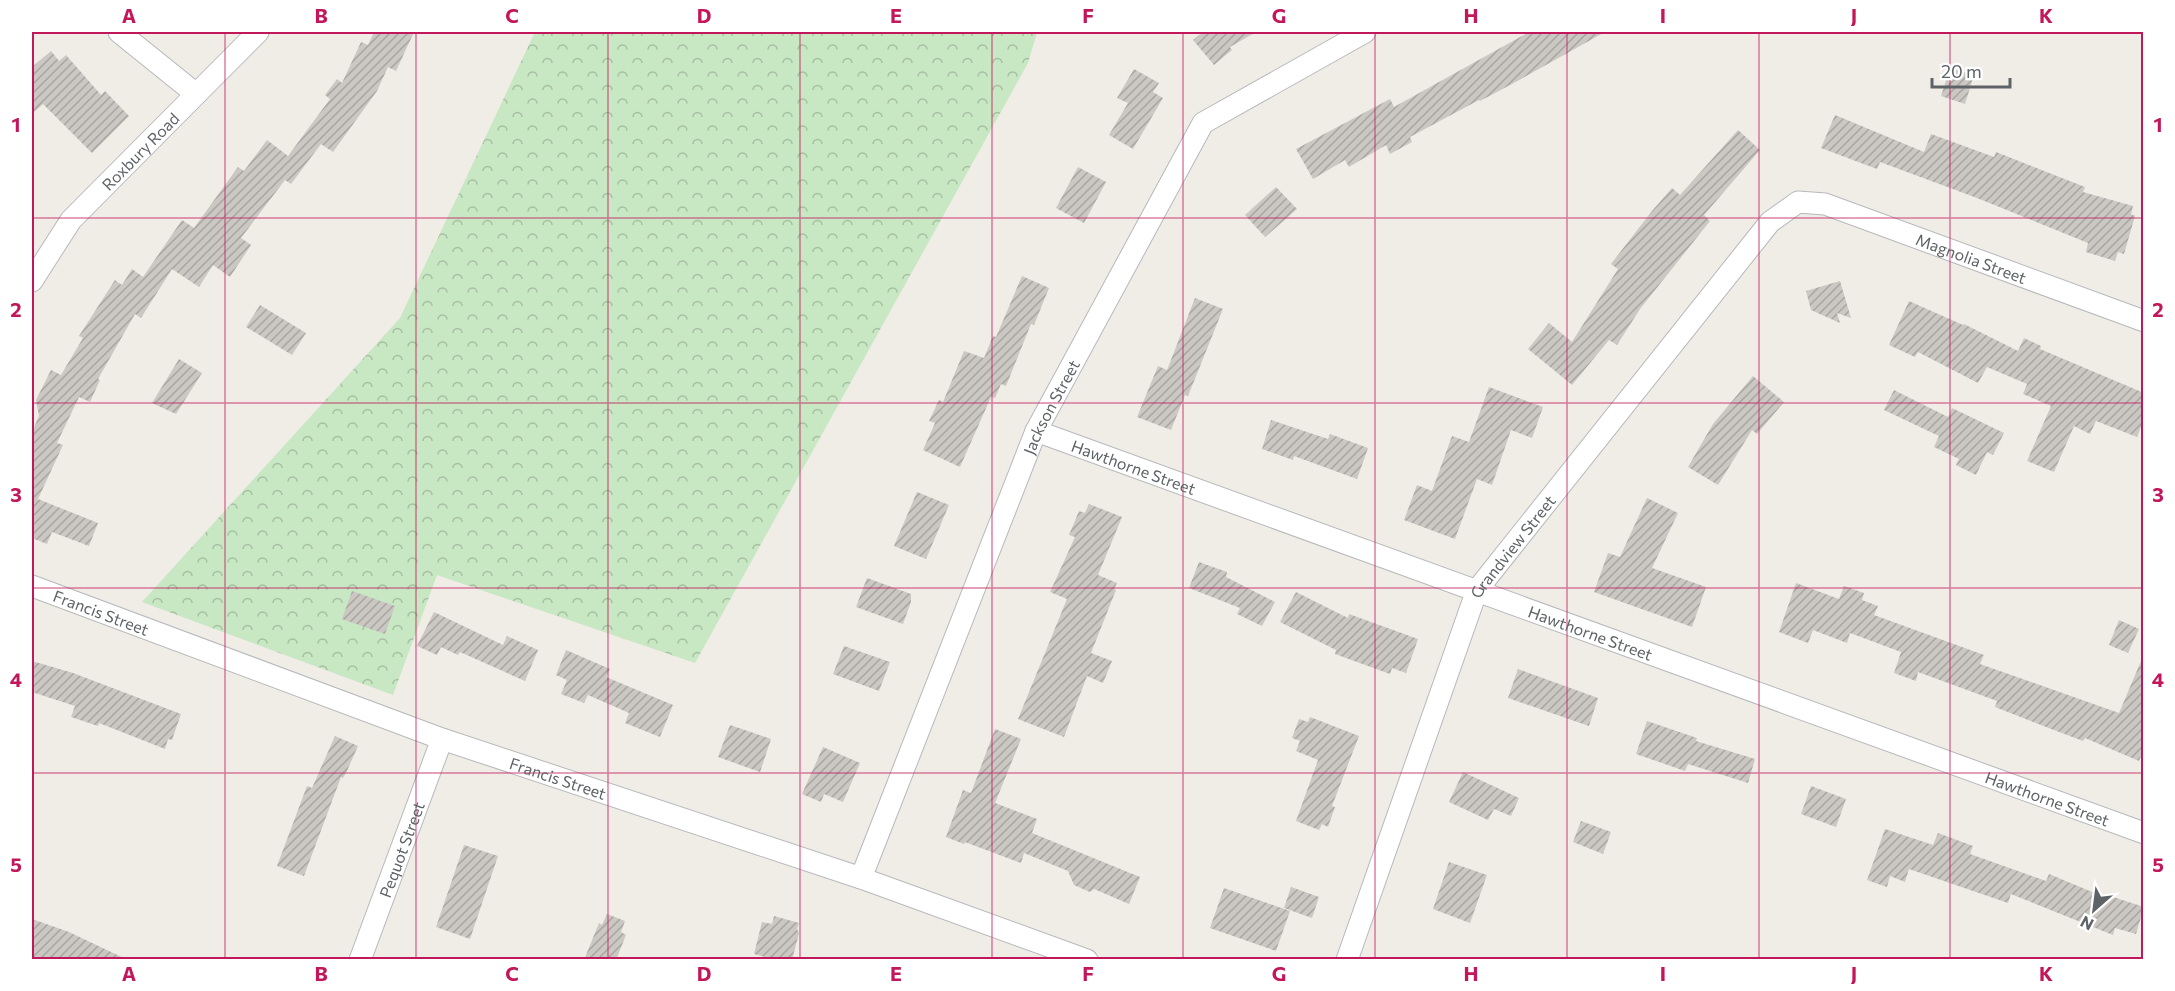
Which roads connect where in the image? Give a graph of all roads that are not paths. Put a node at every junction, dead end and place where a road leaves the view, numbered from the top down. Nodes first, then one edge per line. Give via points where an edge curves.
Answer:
1 (119, 32) edge
2 (258, 32) edge
3 (1365, 32) edge
4 (196, 94) junction
5 (1798, 202) joint
6 (32, 281) edge
7 (2144, 321) edge
8 (1036, 431) junction
9 (32, 586) edge
10 (1477, 590) junction
11 (442, 739) junction
12 (2144, 833) edge
13 (861, 878) junction
14 (360, 960) edge
15 (1087, 960) edge
16 (1347, 960) edge

1 - 4 street
2 - 4 street, Roxbury Road
3 - 8 street, Jackson Street via 1203,123
4 - 6 street, Roxbury Road via 70,220
5 - 7 street, Magnolia Street via 1825,204
5 - 10 street, Grandview Street via 1770,222
8 - 10 street, Hawthorne Street
8 - 13 street, Jackson Street
9 - 11 street, Francis Street
10 - 12 street, Hawthorne Street
10 - 16 street, Grandview Street
11 - 13 street, Francis Street
11 - 14 street, Pequot Street
13 - 15 street, Francis Street

